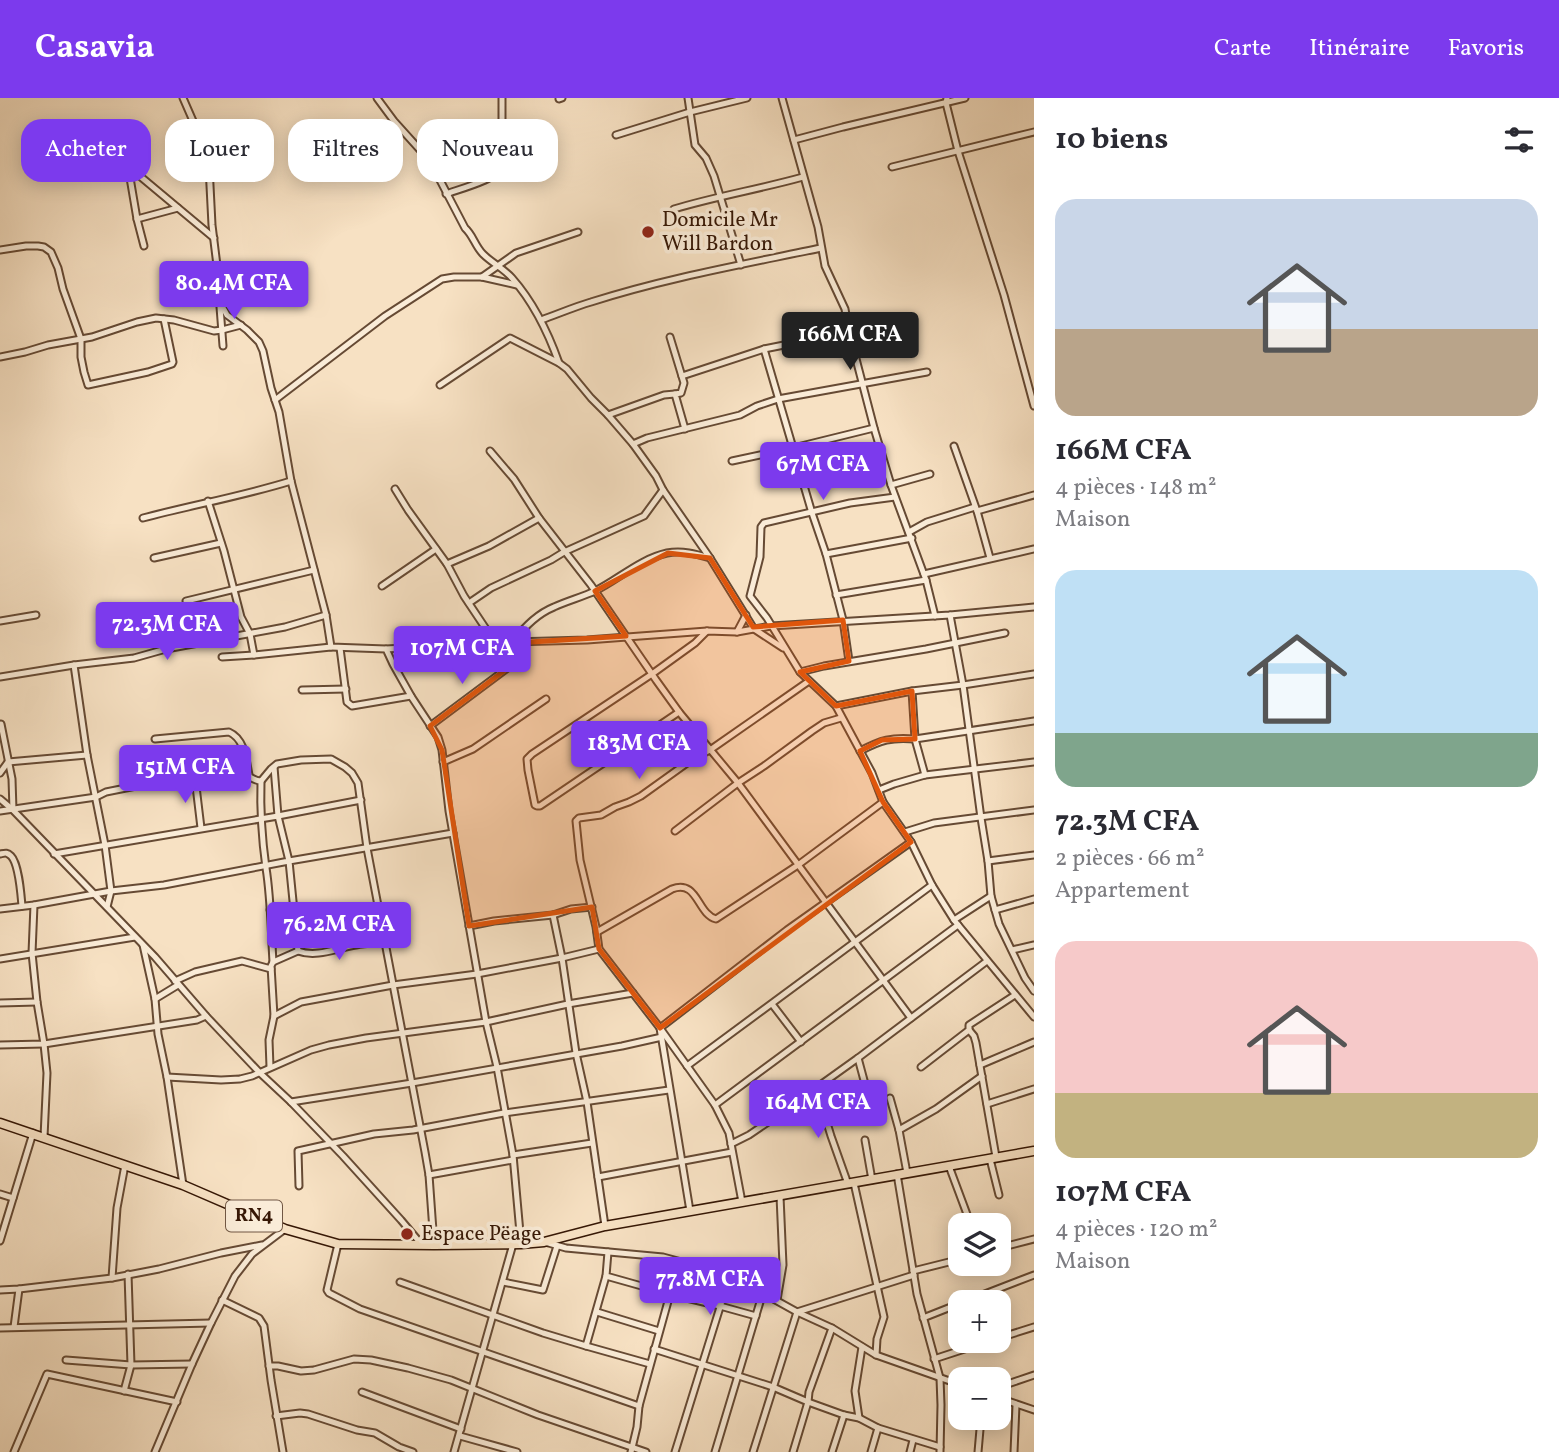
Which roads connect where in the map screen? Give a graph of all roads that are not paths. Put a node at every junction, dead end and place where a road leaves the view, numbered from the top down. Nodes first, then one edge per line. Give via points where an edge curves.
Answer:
1 (183, 98) edge
2 (377, 98) edge
3 (502, 98) edge
4 (688, 98) edge
5 (747, 98) edge
6 (782, 98) edge
7 (965, 98) edge
8 (946, 100) edge
9 (690, 112) junction
10 (1034, 132) edge
11 (616, 135) dead end
12 (794, 140) junction
13 (958, 151) junction
14 (892, 167) dead end
15 (803, 177) junction
16 (131, 182) edge
17 (147, 182) edge
18 (446, 194) junction
19 (720, 197) junction
20 (178, 208) junction
21 (674, 209) dead end
22 (137, 219) junction
23 (578, 232) dead end
24 (214, 238) junction
25 (144, 246) dead end
26 (821, 248) junction
27 (0, 250) edge
28 (499, 265) junction
29 (741, 265) junction
30 (482, 277) junction
31 (517, 285) junction
32 (219, 298) junction
33 (164, 319) junction
34 (541, 320) junction
35 (241, 325) junction
36 (222, 330) junction
37 (849, 332) junction
38 (670, 337) dead end
39 (81, 339) junction
40 (223, 346) dead end
41 (764, 349) junction
42 (0, 357) edge
43 (559, 363) junction
44 (927, 372) dead end
45 (682, 376) junction
46 (863, 383) junction
47 (440, 384) dead end
48 (675, 394) junction
49 (778, 399) junction
50 (275, 400) junction
51 (1034, 406) edge
52 (608, 415) junction
53 (874, 428) junction
54 (685, 429) junction
55 (633, 444) junction
56 (954, 446) dead end
57 (793, 448) junction
58 (490, 451) dead end
59 (732, 461) dead end
60 (930, 474) dead end
61 (291, 481) junction
62 (891, 485) junction
63 (395, 489) dead end
64 (663, 490) junction
65 (1034, 495) edge
66 (895, 497) junction
67 (208, 501) junction
68 (976, 509) junction
69 (812, 513) junction
70 (143, 518) dead end
71 (539, 519) junction
72 (910, 535) junction
73 (221, 543) junction
74 (436, 549) junction
75 (1034, 549) edge
76 (564, 552) junction
77 (826, 554) junction
78 (154, 558) dead end
79 (710, 558) junction
80 (990, 558) junction
81 (447, 564) junction
82 (314, 570) junction
83 (925, 577) junction
84 (382, 586) dead end
85 (234, 589) junction
86 (595, 591) junction
87 (836, 595) junction
88 (186, 601) dead end
89 (468, 603) junction
90 (1034, 607) edge
91 (36, 614) dead end
92 (326, 615) junction
93 (746, 615) junction
94 (950, 615) junction
95 (935, 616) junction
96 (843, 620) junction
97 (0, 621) edge
98 (771, 626) junction
99 (754, 629) junction
100 (707, 632) junction
101 (737, 632) junction
102 (1005, 633) dead end
103 (250, 634) junction
104 (626, 636) junction
105 (512, 642) junction
106 (498, 644) junction
107 (955, 644) junction
108 (331, 647) junction
109 (340, 648) junction
110 (386, 649) junction
111 (785, 649) junction
112 (254, 655) junction
113 (222, 657) dead end
114 (849, 662) junction
115 (74, 665) junction
116 (800, 672) junction
117 (652, 674) junction
118 (1034, 674) edge
119 (0, 677) edge
120 (809, 681) junction
121 (963, 685) junction
122 (346, 689) junction
123 (302, 690) dead end
124 (912, 691) junction
125 (411, 696) junction
126 (546, 699) dead end
127 (836, 706) junction
128 (679, 712) junction
129 (841, 718) junction
130 (1034, 721) edge
131 (1, 724) edge
132 (430, 726) junction
133 (969, 731) junction
134 (155, 739) dead end
135 (915, 739) junction
136 (710, 750) junction
137 (860, 751) junction
138 (88, 755) junction
139 (8, 762) junction
140 (443, 762) junction
141 (1034, 762) edge
142 (274, 766) junction
143 (975, 770) junction
144 (0, 773) edge
145 (249, 775) junction
146 (925, 775) junction
147 (195, 778) junction
148 (261, 781) junction
149 (738, 783) junction
150 (879, 790) junction
151 (96, 797) junction
152 (0, 799) edge
153 (360, 800) junction
154 (883, 802) junction
155 (13, 810) junction
156 (1034, 810) edge
157 (0, 811) edge
158 (278, 816) junction
159 (981, 818) junction
160 (262, 819) junction
161 (201, 828) junction
162 (675, 831) dead end
163 (905, 832) junction
164 (453, 833) junction
165 (911, 842) junction
166 (105, 845) junction
167 (367, 848) junction
168 (0, 854) edge
169 (54, 854) junction
170 (1034, 855) edge
171 (289, 861) junction
172 (988, 861) junction
173 (798, 865) junction
174 (266, 866) junction
175 (932, 885) junction
176 (111, 891) junction
177 (93, 894) junction
178 (991, 896) junction
179 (1034, 899) edge
180 (827, 903) junction
181 (34, 905) junction
182 (22, 906) junction
183 (107, 907) junction
184 (293, 907) junction
185 (592, 907) junction
186 (0, 909) edge
187 (270, 909) junction
188 (995, 910) junction
189 (552, 915) junction
190 (956, 923) junction
191 (469, 926) junction
192 (597, 932) junction
193 (135, 937) junction
194 (385, 942) junction
195 (855, 942) junction
196 (143, 945) junction
197 (1034, 945) edge
198 (599, 949) junction
199 (1012, 950) junction
200 (298, 951) junction
201 (32, 953) junction
202 (562, 958) junction
203 (0, 959) edge
204 (273, 961) junction
205 (987, 961) junction
206 (271, 969) junction
207 (477, 974) junction
208 (883, 982) junction
209 (176, 983) junction
210 (393, 985) junction
211 (1034, 991) edge
212 (633, 993) junction
213 (1015, 995) junction
214 (155, 999) junction
215 (37, 1002) junction
216 (0, 1003) edge
217 (772, 1003) junction
218 (568, 1004) junction
219 (206, 1016) junction
220 (274, 1016) junction
221 (1034, 1017) edge
222 (911, 1018) junction
223 (486, 1022) junction
224 (157, 1026) junction
225 (660, 1028) junction
226 (970, 1030) junction
227 (402, 1034) junction
228 (662, 1037) junction
229 (801, 1042) junction
230 (1034, 1042) edge
231 (44, 1044) junction
232 (0, 1045) edge
233 (576, 1053) junction
234 (858, 1058) junction
235 (980, 1065) junction
236 (687, 1066) junction
237 (270, 1067) junction
238 (497, 1067) junction
239 (921, 1067) dead end
240 (260, 1073) junction
241 (982, 1076) junction
242 (167, 1077) junction
243 (412, 1083) junction
244 (816, 1087) junction
245 (1034, 1089) edge
246 (669, 1090) junction
247 (890, 1098) dead end
248 (869, 1099) dead end
249 (290, 1102) junction
250 (587, 1102) junction
251 (987, 1104) junction
252 (715, 1105) junction
253 (504, 1113) junction
254 (0, 1123) edge
255 (421, 1128) junction
256 (899, 1130) junction
257 (33, 1133) junction
258 (44, 1138) junction
259 (865, 1140) dead end
260 (592, 1143) junction
261 (331, 1144) junction
262 (731, 1144) junction
263 (1034, 1151) edge
264 (732, 1152) junction
265 (513, 1158) junction
266 (993, 1158) junction
267 (681, 1160) junction
268 (125, 1165) junction
269 (949, 1166) junction
270 (902, 1174) junction
271 (429, 1175) junction
272 (598, 1177) junction
273 (872, 1180) junction
274 (851, 1184) junction
275 (183, 1185) junction
276 (299, 1186) dead end
277 (0, 1194) edge
278 (999, 1195) dead end
279 (780, 1196) junction
280 (13, 1198) junction
281 (742, 1202) junction
282 (690, 1211) junction
283 (967, 1213) edge
284 (605, 1226) junction
285 (285, 1229) junction
286 (1034, 1239) edge
287 (0, 1241) edge
288 (544, 1242) junction
289 (338, 1244) junction
290 (517, 1244) junction
291 (262, 1245) junction
292 (422, 1245) junction
293 (434, 1245) junction
294 (1011, 1245) edge
295 (557, 1246) junction
296 (608, 1252) junction
297 (948, 1263) edge
298 (913, 1273) junction
299 (128, 1274) junction
300 (730, 1275) junction
301 (1034, 1275) edge
302 (606, 1276) junction
303 (112, 1278) junction
304 (400, 1282) dead end
305 (503, 1282) junction
306 (878, 1286) junction
307 (19, 1289) junction
308 (0, 1290) edge
309 (993, 1290) edge
310 (763, 1292) junction
311 (670, 1294) junction
312 (222, 1300) junction
313 (777, 1300) junction
314 (720, 1306) junction
315 (948, 1308) edge
316 (597, 1312) junction
317 (797, 1312) junction
318 (494, 1315) junction
319 (756, 1317) junction
320 (923, 1318) junction
321 (211, 1323) junction
322 (129, 1324) junction
323 (14, 1327) junction
324 (1034, 1327) edge
325 (0, 1328) edge
326 (832, 1328) junction
327 (659, 1331) junction
328 (1011, 1334) edge
329 (586, 1346) junction
330 (862, 1347) junction
331 (654, 1349) junction
332 (483, 1352) junction
333 (952, 1353) edge
334 (876, 1355) junction
335 (934, 1359) junction
336 (66, 1360) dead end
337 (192, 1364) junction
338 (650, 1364) junction
339 (131, 1365) junction
340 (702, 1365) junction
341 (269, 1366) junction
342 (1034, 1375) edge
343 (738, 1376) junction
344 (940, 1378) junction
345 (948, 1381) edge
346 (1011, 1383) edge
347 (773, 1387) junction
348 (472, 1389) junction
349 (124, 1391) junction
350 (362, 1392) dead end
351 (177, 1402) junction
352 (808, 1402) junction
353 (1011, 1403) edge
354 (1016, 1405) junction
355 (639, 1406) junction
356 (1034, 1410) edge
357 (844, 1415) junction
358 (276, 1416) junction
359 (859, 1418) junction
360 (878, 1428) junction
361 (980, 1430) edge
362 (460, 1432) junction
363 (913, 1440) junction
364 (632, 1449) edge
365 (940, 1450) edge
366 (14, 1452) edge
367 (155, 1452) edge
368 (283, 1452) edge
369 (413, 1452) edge
370 (454, 1452) edge
371 (517, 1452) edge
372 (646, 1452) edge
373 (675, 1452) edge
374 (715, 1452) edge
375 (754, 1452) edge
376 (793, 1452) edge
377 (832, 1452) edge
378 (871, 1452) edge
379 (909, 1452) edge
380 (978, 1452) edge
381 (1014, 1452) edge

1 - 24 street via 209,166
2 - 18 street via 430,161
3 - 18 street via 505,168
4 - 9 street
5 - 9 street
6 - 12 street
7 - 8 street
8 - 12 street
8 - 13 street
9 - 11 street
9 - 19 street via 695,145 715,176
10 - 13 street
12 - 15 street
13 - 14 street
13 - 51 street
15 - 19 street
15 - 26 street
16 - 22 street
17 - 20 street
18 - 28 street via 481,251
19 - 21 street
19 - 29 street
20 - 22 street
20 - 24 street
22 - 25 street
23 - 28 street via 523,250
24 - 32 street
26 - 29 street
26 - 37 street
27 - 39 street via 38,246 51,252
28 - 30 street
28 - 31 street
29 - 34 street via 592,301
30 - 31 street
30 - 50 street via 442,279
31 - 34 street
32 - 35 street via 228,315
32 - 36 street
33 - 36 street
33 - 39 street
33 - 39 street via 173,362 148,372 88,384
34 - 43 street
35 - 36 street
35 - 50 street via 259,342
36 - 40 street
37 - 41 street
37 - 46 street
38 - 45 street
39 - 42 street
41 - 45 street
41 - 49 street
43 - 47 street via 510,338
43 - 52 street
44 - 46 street
45 - 48 street via 683,390
46 - 49 street
46 - 53 street
48 - 52 street
48 - 54 street
49 - 54 street via 740,415
49 - 57 street
50 - 61 street
52 - 55 street
53 - 57 street
53 - 62 street
54 - 55 street
55 - 64 street
56 - 68 street
57 - 59 street
57 - 69 street
58 - 71 street via 514,478
60 - 62 street
61 - 67 street
61 - 82 street
62 - 66 street
63 - 74 street
64 - 76 street via 644,516
64 - 79 street
65 - 68 street
66 - 69 street
66 - 72 street
67 - 70 street
67 - 73 street
68 - 72 street via 927,522
68 - 80 street
69 - 77 street
69 - 98 street via 761,527 759,564 750,596
71 - 76 street
71 - 81 street
72 - 77 street
72 - 83 street
73 - 78 street
73 - 85 street
74 - 81 street
74 - 84 street
75 - 80 street
76 - 86 street
76 - 89 street
77 - 87 street
79 - 86 street via 668,553
79 - 93 street
80 - 83 street
81 - 89 street
82 - 85 street
82 - 92 street
83 - 87 street
83 - 95 street
85 - 88 street
85 - 103 street
86 - 104 street
86 - 105 street via 551,608
87 - 96 street
89 - 106 street
90 - 94 street
91 - 97 street
92 - 103 street
92 - 108 street
93 - 99 street
93 - 101 street
94 - 95 street
94 - 107 street
95 - 96 street
96 - 98 street
96 - 114 street
98 - 99 street
98 - 111 street
99 - 101 street
99 - 111 street
100 - 101 street
100 - 104 street
100 - 117 street
102 - 107 street
103 - 112 street
103 - 115 street via 134,658
104 - 105 street
104 - 117 street
105 - 106 street
106 - 110 street
106 - 132 street via 509,667
107 - 114 street
107 - 121 street
108 - 109 street
108 - 112 street
109 - 110 street
109 - 122 street
110 - 125 street
111 - 116 street
112 - 113 street
114 - 116 street
115 - 119 street
115 - 138 street
116 - 120 street
117 - 128 street
117 - 128 street via 527,759 535,805 540,806
118 - 121 street
120 - 127 street
120 - 136 street
121 - 124 street
121 - 133 street
122 - 123 street
122 - 125 street via 352,706
124 - 127 street
124 - 135 street
125 - 132 street
126 - 140 street via 473,749
127 - 129 street
128 - 136 street
129 - 137 street
129 - 149 street via 824,723
130 - 133 street
131 - 139 street
132 - 140 street via 440,742
133 - 135 street
133 - 143 street
134 - 145 street via 229,732 241,742
135 - 137 street via 881,740
135 - 146 street
136 - 149 street
136 - 185 street via 641,796 576,821
137 - 150 street
138 - 139 street
138 - 151 street
139 - 144 street
139 - 155 street
140 - 164 street
141 - 143 street
142 - 148 street
142 - 153 street via 331,759 352,774
142 - 158 street
143 - 146 street
143 - 159 street
145 - 147 street via 233,772
145 - 148 street
146 - 150 street
147 - 151 street
147 - 161 street
148 - 160 street
149 - 162 street
149 - 173 street
150 - 154 street
151 - 155 street
151 - 166 street
152 - 155 street
153 - 158 street
153 - 167 street
154 - 163 street
154 - 173 street
155 - 157 street
155 - 169 street
156 - 159 street
158 - 160 street
158 - 171 street
159 - 163 street via 934,823
159 - 172 street
160 - 161 street
160 - 174 street
161 - 166 street
163 - 165 street
164 - 167 street
164 - 191 street
165 - 175 street
165 - 180 street
166 - 169 street
166 - 176 street
167 - 171 street
167 - 194 street
168 - 182 street via 12,856
169 - 177 street
170 - 172 street
171 - 174 street
171 - 184 street
172 - 178 street
173 - 180 street
173 - 192 street via 716,919 706,914 695,895 679,886
174 - 176 street
174 - 187 street
175 - 190 street
175 - 195 street
176 - 177 street
176 - 183 street
177 - 181 street
177 - 183 street
178 - 188 street
178 - 190 street
179 - 188 street
180 - 195 street
180 - 225 street
181 - 182 street
181 - 201 street
182 - 186 street
183 - 193 street
184 - 187 street
184 - 200 street
185 - 189 street
185 - 192 street
187 - 204 street
188 - 199 street
189 - 191 street
189 - 202 street
190 - 205 street
190 - 208 street
191 - 207 street
192 - 198 street
193 - 196 street
193 - 201 street
194 - 200 street via 323,953
194 - 210 street
195 - 208 street
195 - 217 street
196 - 209 street
196 - 214 street
197 - 199 street
198 - 202 street
198 - 212 street
199 - 211 street
200 - 204 street
201 - 203 street
201 - 215 street
202 - 207 street
202 - 218 street
204 - 206 street
205 - 213 street
205 - 222 street
206 - 209 street via 242,961 195,972
206 - 220 street
207 - 210 street
207 - 223 street
208 - 222 street
208 - 229 street
209 - 214 street
209 - 219 street
210 - 220 street via 301,1002
210 - 227 street
212 - 218 street
212 - 225 street
213 - 221 street
213 - 226 street via 969,1025
214 - 224 street
215 - 216 street
215 - 231 street
217 - 229 street
217 - 236 street
218 - 223 street
218 - 233 street
219 - 224 street
219 - 240 street
220 - 237 street
222 - 234 street
223 - 227 street
223 - 238 street
224 - 231 street
224 - 242 street
225 - 228 street
225 - 236 street
226 - 235 street
226 - 239 street
227 - 237 street via 328,1045
227 - 243 street
228 - 233 street
228 - 246 street
229 - 252 street
230 - 235 street
231 - 232 street
231 - 258 street
233 - 238 street
233 - 250 street
234 - 244 street
234 - 248 street
235 - 241 street
236 - 252 street
237 - 240 street
238 - 243 street
238 - 253 street
240 - 242 street via 230,1079
240 - 249 street
241 - 251 street
241 - 256 street
242 - 275 street
243 - 249 street
243 - 255 street
244 - 262 street
244 - 274 street
245 - 251 street
246 - 250 street
246 - 267 street
247 - 256 street
249 - 261 street
250 - 253 street
250 - 260 street
251 - 266 street
252 - 262 street
253 - 255 street
253 - 265 street
254 - 257 highway, RN4
255 - 261 street
255 - 271 street
256 - 270 street
257 - 258 highway, RN4
257 - 280 street
258 - 268 highway, RN4
259 - 273 street
260 - 265 street
260 - 272 street
261 - 276 street via 298,1152
261 - 292 street
262 - 264 street
263 - 266 highway, RN4
264 - 267 street
264 - 281 street
265 - 271 street
265 - 290 street
266 - 269 highway, RN4
266 - 278 street
267 - 272 street
267 - 282 street
268 - 275 highway, RN4
268 - 303 street
269 - 270 highway, RN4
269 - 283 street
270 - 273 highway, RN4
270 - 298 street
271 - 293 street
272 - 284 street
273 - 274 highway, RN4
274 - 279 highway, RN4
274 - 306 street
275 - 285 highway, RN4
277 - 280 street
279 - 281 highway, RN4
279 - 313 street via 783,1265
280 - 287 street
281 - 282 highway, RN4
282 - 284 highway, RN4
284 - 288 highway, RN4
285 - 289 highway, RN4
285 - 291 street
286 - 294 street
288 - 290 highway, RN4
288 - 295 street
289 - 292 highway, RN4
289 - 332 street via 328,1293 360,1309
290 - 293 highway, RN4
290 - 305 street
291 - 299 street
291 - 312 street via 243,1264
292 - 293 highway, RN4
295 - 296 street
295 - 305 street via 542,1290
296 - 300 street via 663,1257
296 - 302 street
297 - 298 street
298 - 306 street
298 - 320 street
299 - 303 street
299 - 322 street
300 - 310 street
300 - 314 street
301 - 309 street
302 - 311 street
302 - 316 street
303 - 307 street
304 - 318 street
305 - 318 street
306 - 317 street
306 - 334 street via 884,1317
307 - 308 street
307 - 323 street
310 - 313 street
310 - 319 street
311 - 314 street
311 - 327 street
312 - 321 street
312 - 341 street via 259,1318
313 - 317 street
314 - 319 street
314 - 340 street
315 - 320 street
316 - 327 street
316 - 329 street
317 - 326 street
317 - 347 street
318 - 329 street
318 - 332 street
319 - 343 street
320 - 335 street
321 - 322 street
321 - 337 street
322 - 323 street
322 - 339 street
323 - 325 street
324 - 328 street
326 - 330 street
326 - 352 street
327 - 331 street
329 - 338 street
330 - 334 street
330 - 359 street via 855,1391
331 - 338 street
331 - 340 street
332 - 348 street
332 - 355 street
333 - 335 street
334 - 344 street
335 - 344 street
336 - 339 street
337 - 339 street
337 - 351 street
338 - 355 street
339 - 349 street
340 - 343 street
340 - 373 street
341 - 348 street via 301,1371 349,1359 371,1360
341 - 358 street
342 - 346 street
343 - 347 street
343 - 374 street
344 - 345 street
344 - 365 street
347 - 352 street
347 - 375 street
348 - 362 street
348 - 364 street
349 - 351 street
349 - 366 street via 47,1374
350 - 362 street
351 - 367 street
352 - 357 street
352 - 376 street
353 - 354 street
354 - 356 street
354 - 381 street
355 - 364 street
357 - 359 street
357 - 377 street
358 - 368 street
358 - 369 street via 308,1414 380,1435
359 - 360 street
360 - 363 street
360 - 378 street
361 - 380 street
362 - 370 street
362 - 371 street
363 - 365 street
363 - 379 street
364 - 372 street

